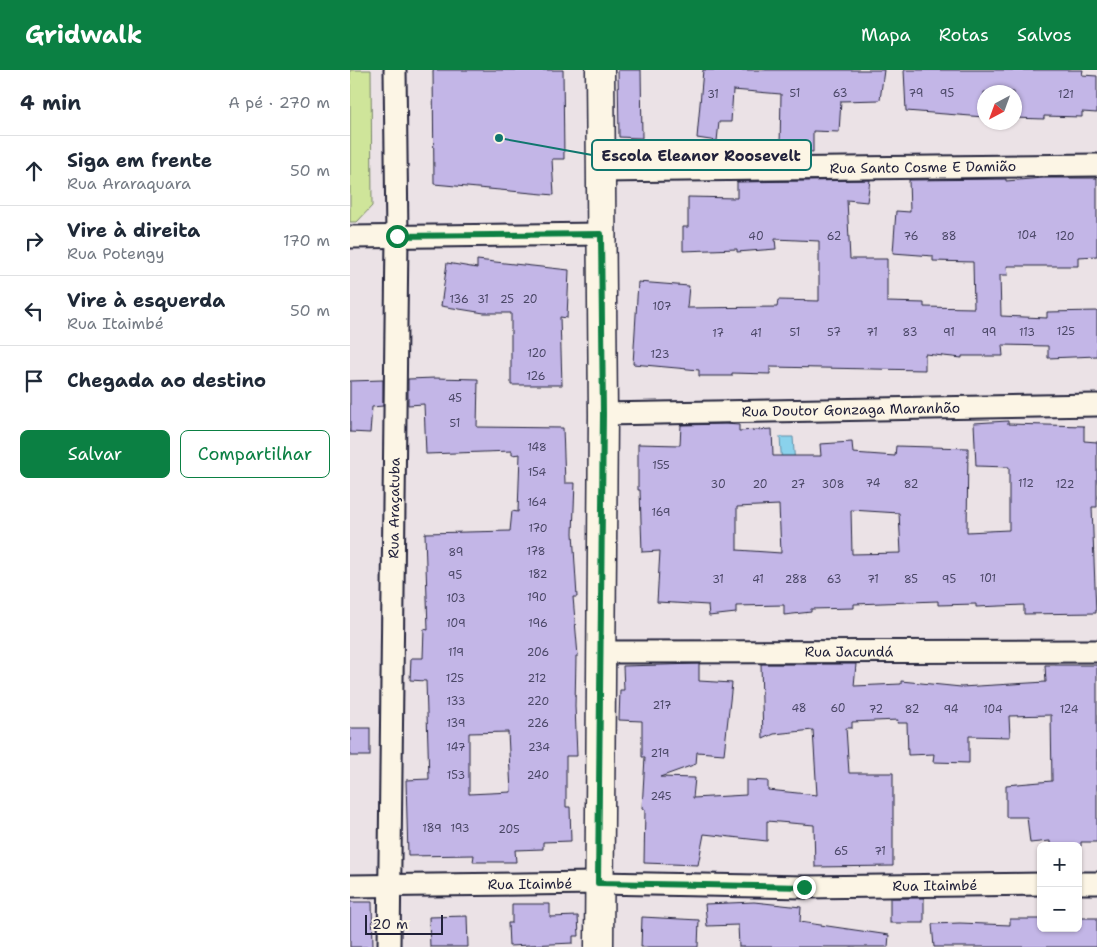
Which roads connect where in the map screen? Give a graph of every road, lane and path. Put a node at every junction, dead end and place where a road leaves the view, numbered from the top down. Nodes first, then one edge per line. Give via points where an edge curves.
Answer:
1 (395, 70) edge
2 (600, 70) edge
3 (1097, 166) edge
4 (601, 171) junction
5 (601, 234) junction
6 (397, 236) junction
7 (350, 237) edge
8 (1097, 405) edge
9 (603, 414) junction
10 (1097, 651) edge
11 (601, 652) junction
12 (598, 883) junction
13 (1082, 883) edge
14 (1097, 883) edge
15 (1037, 884) edge
16 (350, 886) edge
17 (389, 886) junction
18 (389, 947) edge
19 (599, 947) edge

1 - 6 street, Rua Araçatuba
2 - 4 main road
3 - 4 street, Rua Santo Cosme E Damião
4 - 5 main road
5 - 6 street
5 - 9 main road
6 - 7 street
6 - 17 street, Rua Araçatuba
8 - 9 street, Rua Doutor Gonzaga Maranhão
9 - 11 main road
10 - 11 street, Rua Jacundá
11 - 12 main road
12 - 15 street, Rua Itaimbé via 804,887
12 - 17 street, Rua Itaimbé
12 - 19 main road
13 - 14 street
16 - 17 street, Rua Itaimbé
17 - 18 street, Rua Araçatuba

